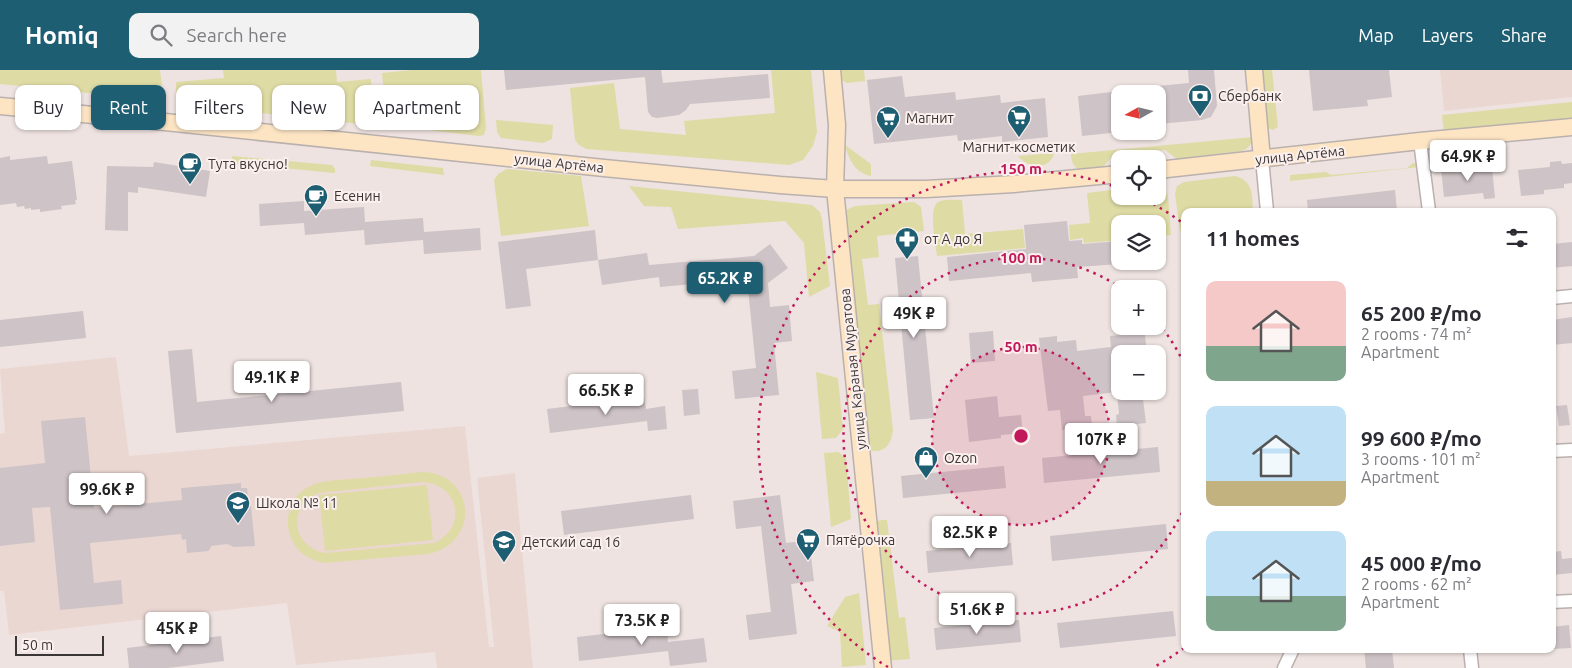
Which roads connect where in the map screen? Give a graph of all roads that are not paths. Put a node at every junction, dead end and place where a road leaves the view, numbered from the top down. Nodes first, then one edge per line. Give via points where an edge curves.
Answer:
1 (832, 70) edge
2 (1254, 70) edge
3 (0, 106) edge
4 (1572, 127) edge
5 (1420, 141) junction
6 (1262, 159) junction
7 (1166, 169) edge
8 (1111, 175) edge
9 (835, 189) junction
10 (1267, 208) edge
11 (1428, 208) edge
12 (1572, 296) edge
13 (1556, 298) edge
14 (1572, 450) edge
15 (1556, 451) edge
16 (1572, 601) edge
17 (1556, 602) edge
18 (1291, 653) edge
19 (1470, 653) edge
20 (883, 668) edge
21 (1284, 668) edge
22 (1472, 668) edge

1 - 9 main road, улица Караная Муратова via 837,125
2 - 6 main road
3 - 9 main road, улица Артёма
4 - 5 main road, улица Артёма
5 - 6 main road, улица Артёма
5 - 11 street
6 - 7 main road, улица Артёма
6 - 10 street
8 - 9 main road, улица Артёма via 926,189
9 - 20 main road, улица Караная Муратова
12 - 13 street
14 - 15 street
16 - 17 street
18 - 21 street
19 - 22 street

